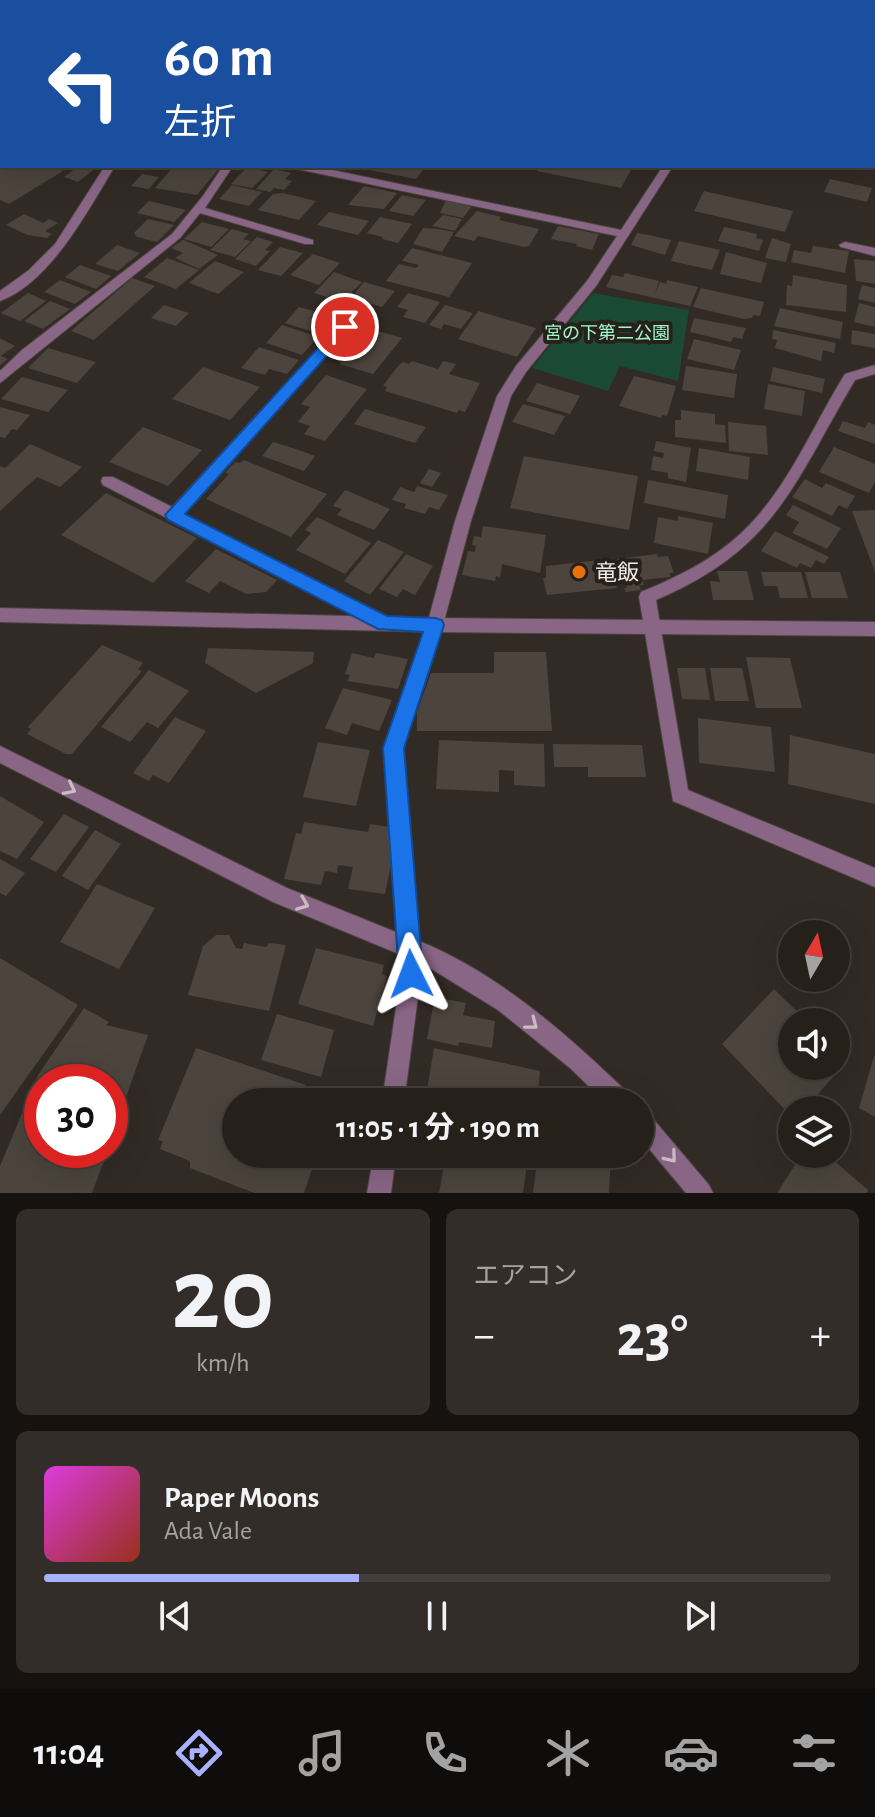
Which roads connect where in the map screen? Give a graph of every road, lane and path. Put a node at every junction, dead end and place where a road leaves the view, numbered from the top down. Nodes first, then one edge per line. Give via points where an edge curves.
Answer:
1 (109, 168) edge
2 (227, 168) edge
3 (307, 168) edge
4 (667, 168) edge
5 (198, 209) junction
6 (626, 234) junction
7 (309, 242) dead end
8 (845, 245) dead end
9 (875, 252) edge
10 (0, 297) edge
11 (345, 327) dead end
12 (875, 369) edge
13 (0, 379) edge
14 (108, 481) dead end
15 (174, 515) junction
16 (0, 615) edge
17 (385, 624) junction
18 (435, 625) junction
19 (653, 627) junction
20 (875, 629) edge
21 (0, 754) edge
22 (875, 878) edge
23 (410, 949) junction
24 (395, 1088) edge
25 (607, 1088) edge
26 (654, 1138) edge
27 (383, 1168) edge
28 (379, 1193) edge
29 (701, 1193) edge

1 - 10 street via 59,246
2 - 5 street
3 - 6 street
4 - 6 street
5 - 7 street
5 - 13 street via 176,236
6 - 18 street via 504,396
8 - 9 street
11 - 15 street
12 - 19 street via 850,377 769,511 744,541 704,570 647,597
14 - 15 street
15 - 17 street
16 - 17 street
17 - 18 street
18 - 19 street
18 - 23 street via 394,748
19 - 20 street
19 - 22 street via 680,795
21 -> 23 street via 280,895
23 - 24 street
23 -> 25 street via 437,959 505,1003
26 -> 29 street
27 - 28 street

